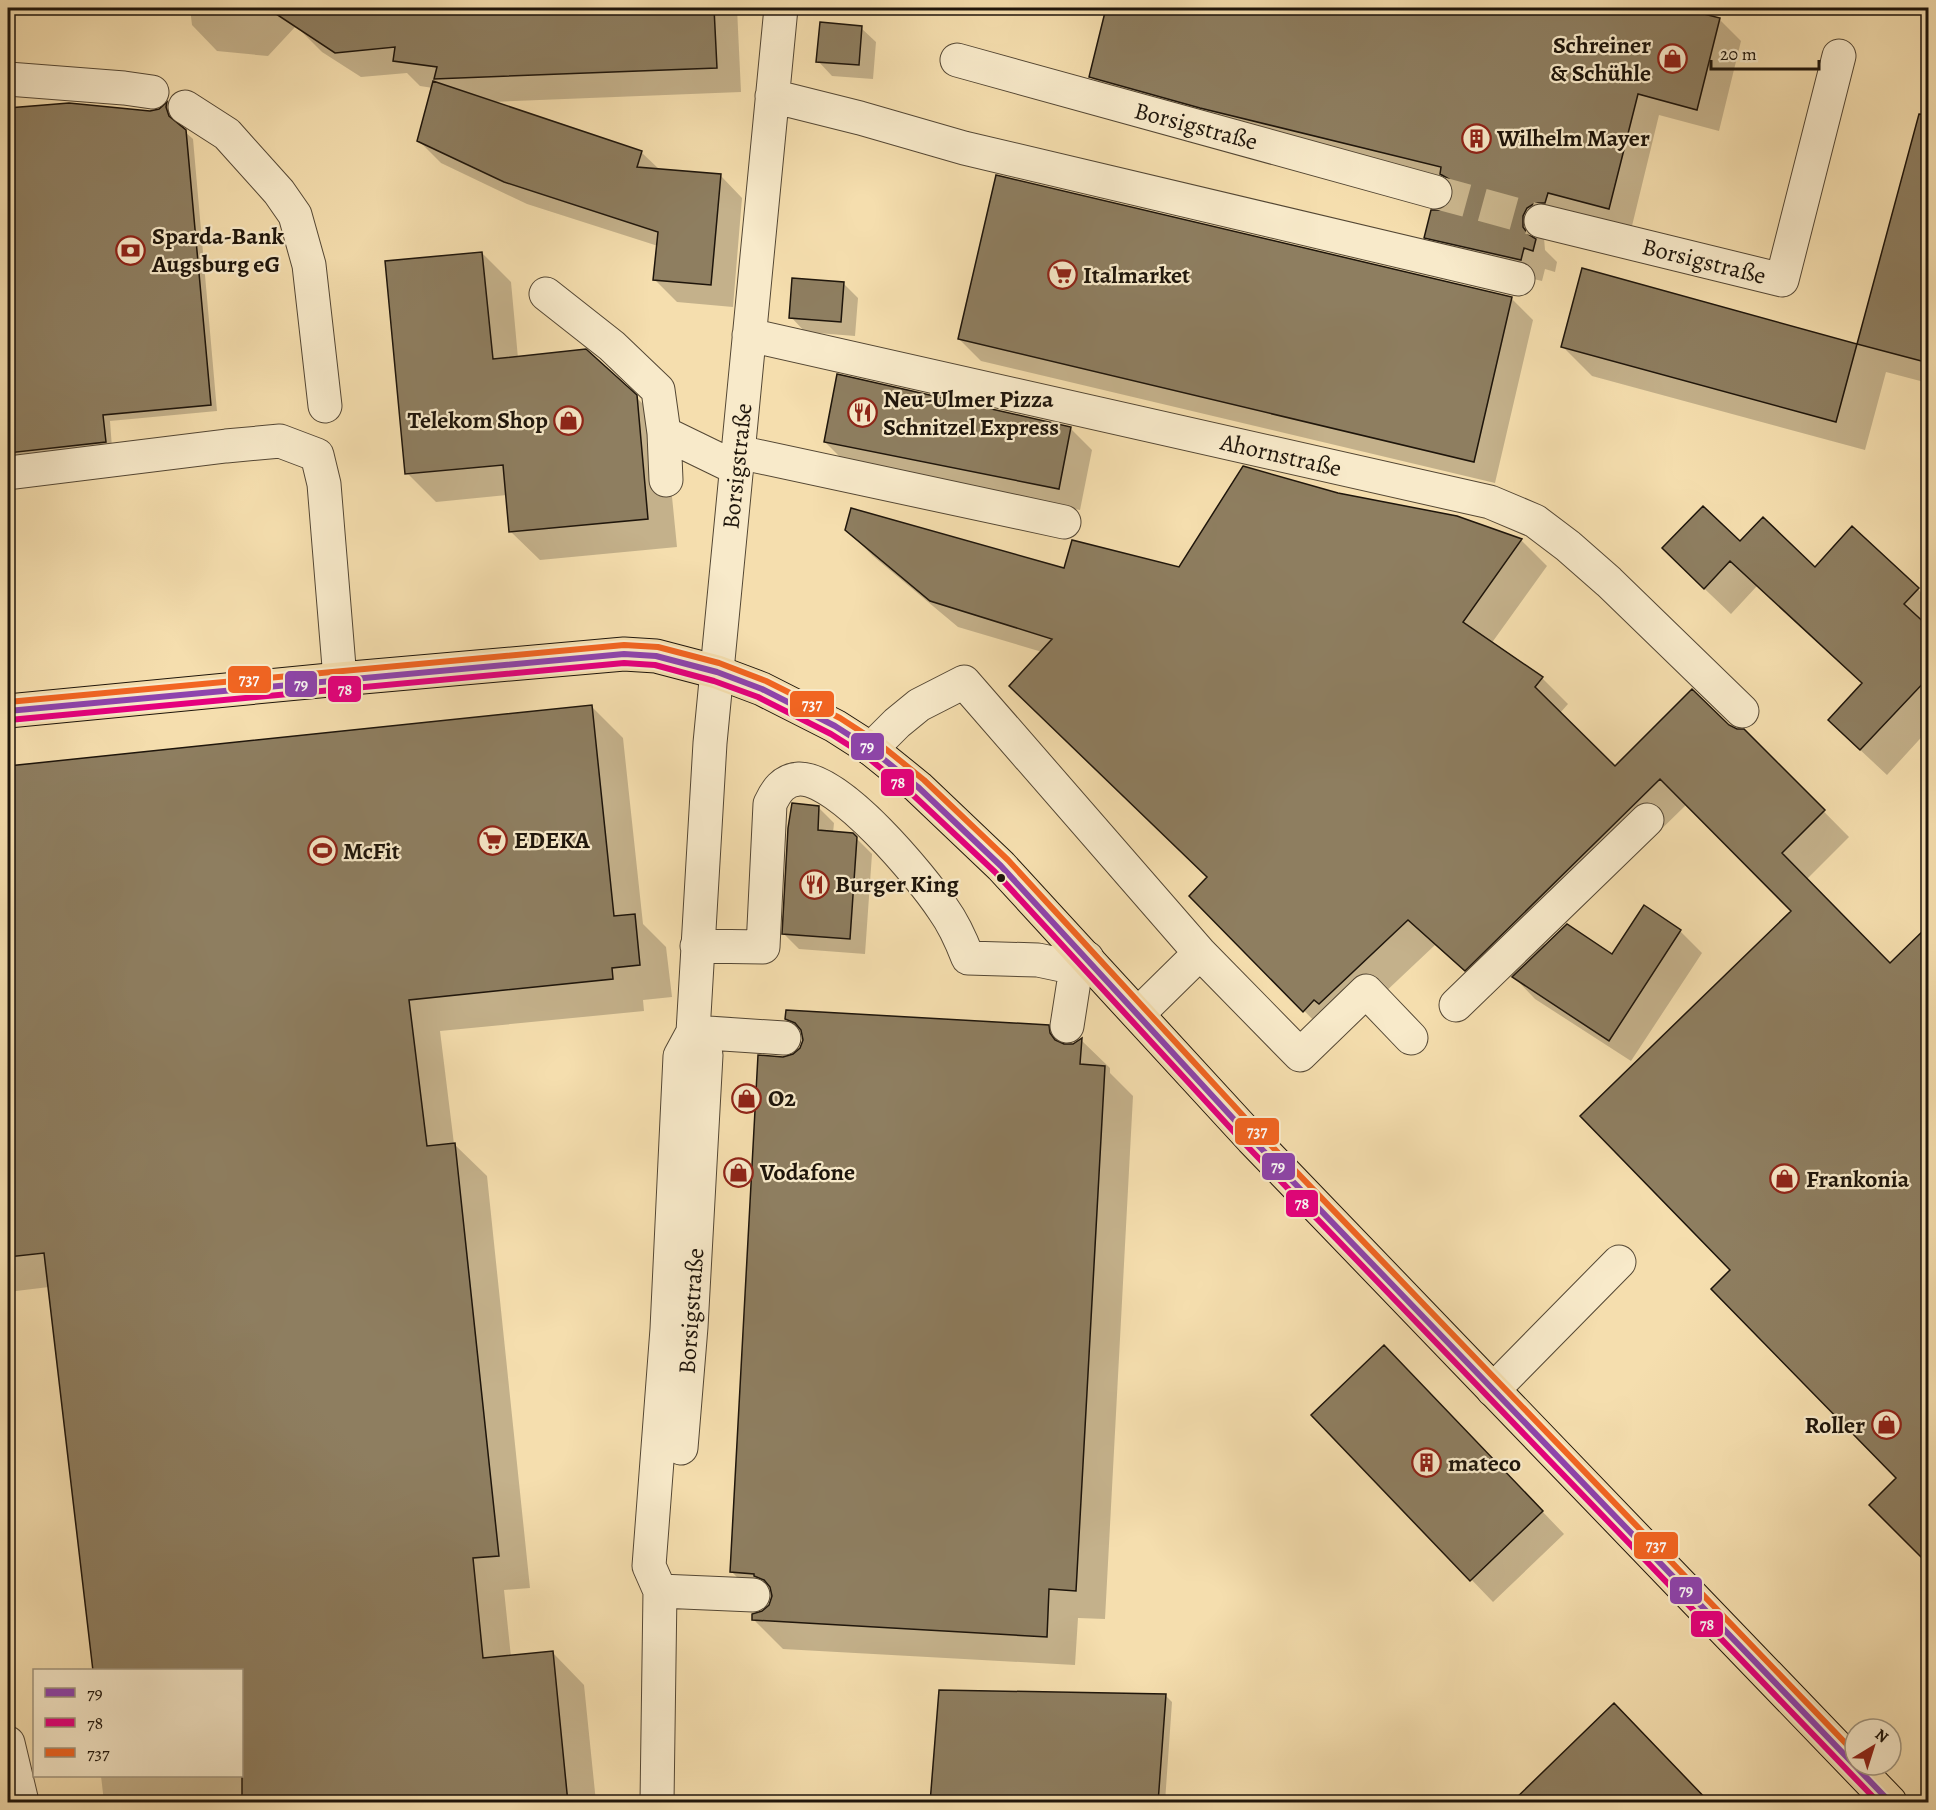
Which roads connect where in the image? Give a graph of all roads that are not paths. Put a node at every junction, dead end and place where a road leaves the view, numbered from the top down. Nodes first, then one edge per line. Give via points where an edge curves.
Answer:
1 (781, 8) edge
2 (1839, 56) dead end
3 (957, 60) dead end
4 (8, 79) edge
5 (152, 92) dead end
6 (772, 96) junction
7 (185, 107) dead end
8 (1435, 192) tunnel mouth
9 (1541, 221) tunnel mouth
10 (1518, 279) dead end
11 (546, 294) dead end
12 (749, 335) junction
13 (325, 406) dead end
14 (663, 433) junction
15 (737, 460) junction
16 (8, 473) edge
17 (666, 480) dead end
18 (1064, 522) dead end
19 (717, 672) junction
20 (340, 679) junction
21 (8, 711) edge
22 (1742, 711) dead end
23 (871, 749) junction
24 (1647, 820) dead end
25 (697, 946) junction
26 (1200, 953) junction
27 (1082, 963) junction
28 (1456, 1005) dead end
29 (1138, 1014) junction
30 (1066, 1026) dead end
31 (693, 1032) junction
32 (784, 1038) dead end
33 (1411, 1038) dead end
34 (1620, 1263) dead end
35 (1493, 1390) junction
36 (660, 1591) junction
37 (753, 1594) dead end
38 (8, 1743) edge
39 (16, 1795) edge
40 (1883, 1800) edge
41 (657, 1803) edge

1 - 6 street, Borsigstraße
2 - 9 street, Borsigstraße via 1782,280
3 - 8 street, Borsigstraße
4 - 5 street
6 - 10 street via 964,148
6 - 12 street, Borsigstraße
7 - 13 street via 227,134 279,192 294,215 309,265
11 - 14 street via 612,346 658,390
12 - 15 street, Borsigstraße
12 - 22 street, Ahornstraße via 1230,448 1490,502 1536,521 1568,546
14 - 15 street
14 - 17 street
15 - 18 street
15 - 19 street, Borsigstraße
16 - 20 street via 280,441 317,455 324,484
19 - 20 main road via 656,656 624,654
19 - 23 main road via 762,689
19 - 25 street, Borsigstraße
20 - 21 main road
23 - 26 street via 919,705 964,682
23 - 27 main road via 971,836
24 - 28 street
25 - 27 street via 763,947 770,804 777,789 800,779 832,794 872,825 943,908 968,958
25 - 31 street, Borsigstraße
26 - 29 street
26 - 33 street via 1300,1055 1366,991
27 - 29 main road
27 - 30 street
29 - 35 main road
31 - 32 street
31 - 36 street, Borsigstraße via 680,1056 667,1329 649,1566
34 - 35 street
35 - 40 main road
36 - 37 street
36 - 41 street, Borsigstraße
38 - 39 street

